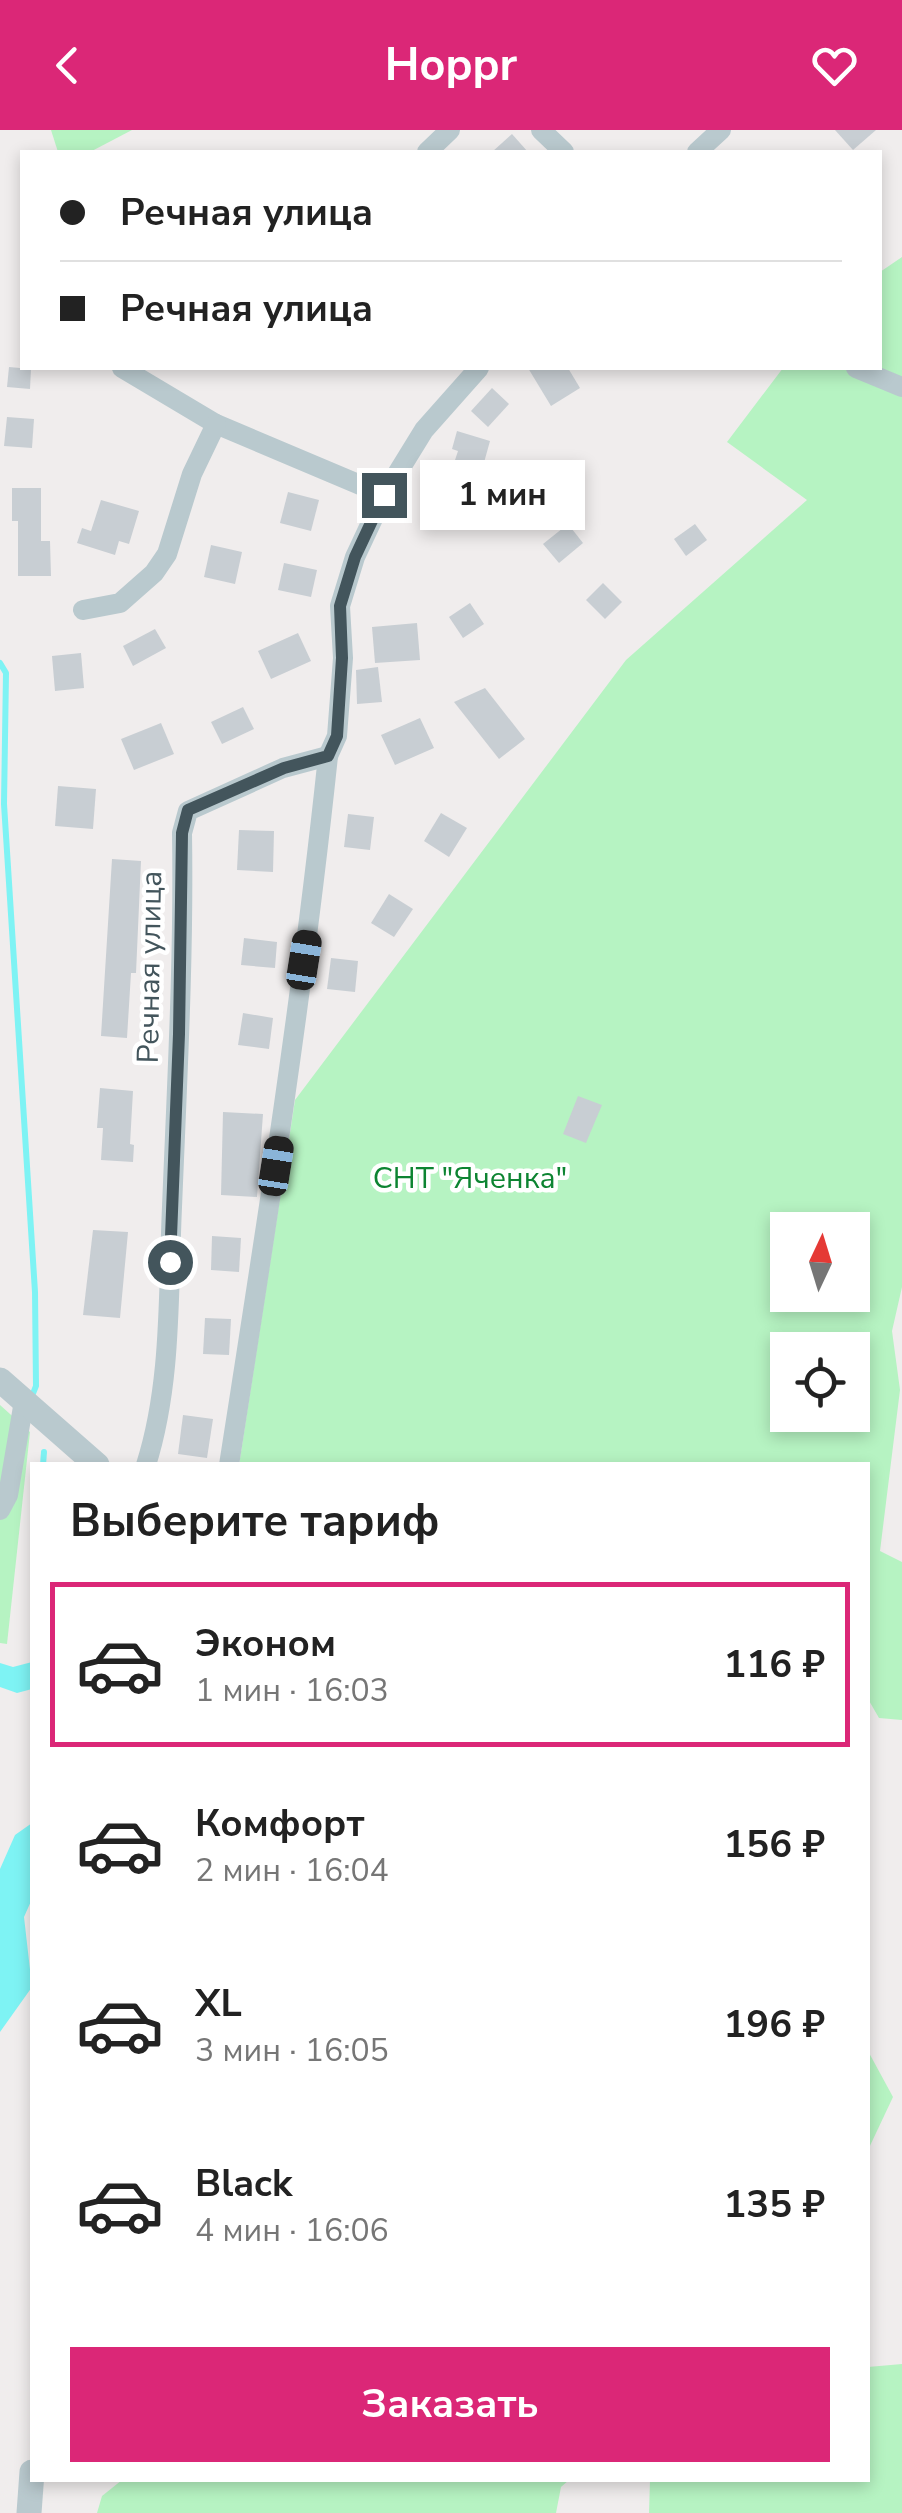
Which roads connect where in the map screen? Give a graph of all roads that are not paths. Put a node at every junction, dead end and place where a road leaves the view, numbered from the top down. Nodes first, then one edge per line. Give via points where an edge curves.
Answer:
1 (450, 130) edge
2 (541, 130) edge
3 (721, 130) edge
4 (429, 150) edge
5 (562, 150) edge
6 (699, 150) edge
7 (125, 370) edge
8 (477, 370) edge
9 (861, 370) edge
10 (902, 387) edge
11 (216, 424) junction
12 (384, 495) junction
13 (83, 610) dead end
14 (328, 756) junction
15 (0, 1380) edge
16 (24, 1401) junction
17 (94, 1462) edge
18 (147, 1462) edge
19 (229, 1462) edge
20 (0, 1510) edge
21 (31, 2482) edge
22 (29, 2513) edge

1 - 4 street
2 - 5 street
3 - 6 street
7 - 11 street
8 - 12 street via 424,430
9 - 10 street
11 - 12 street
11 - 13 street via 167,554 120,602
12 - 14 street via 340,606 337,736
14 - 18 street, Речная улица via 188,810 182,833 166,1340 159,1424
14 - 19 street via 288,1091
15 - 16 street
16 - 17 street
16 - 20 street
21 - 22 street

